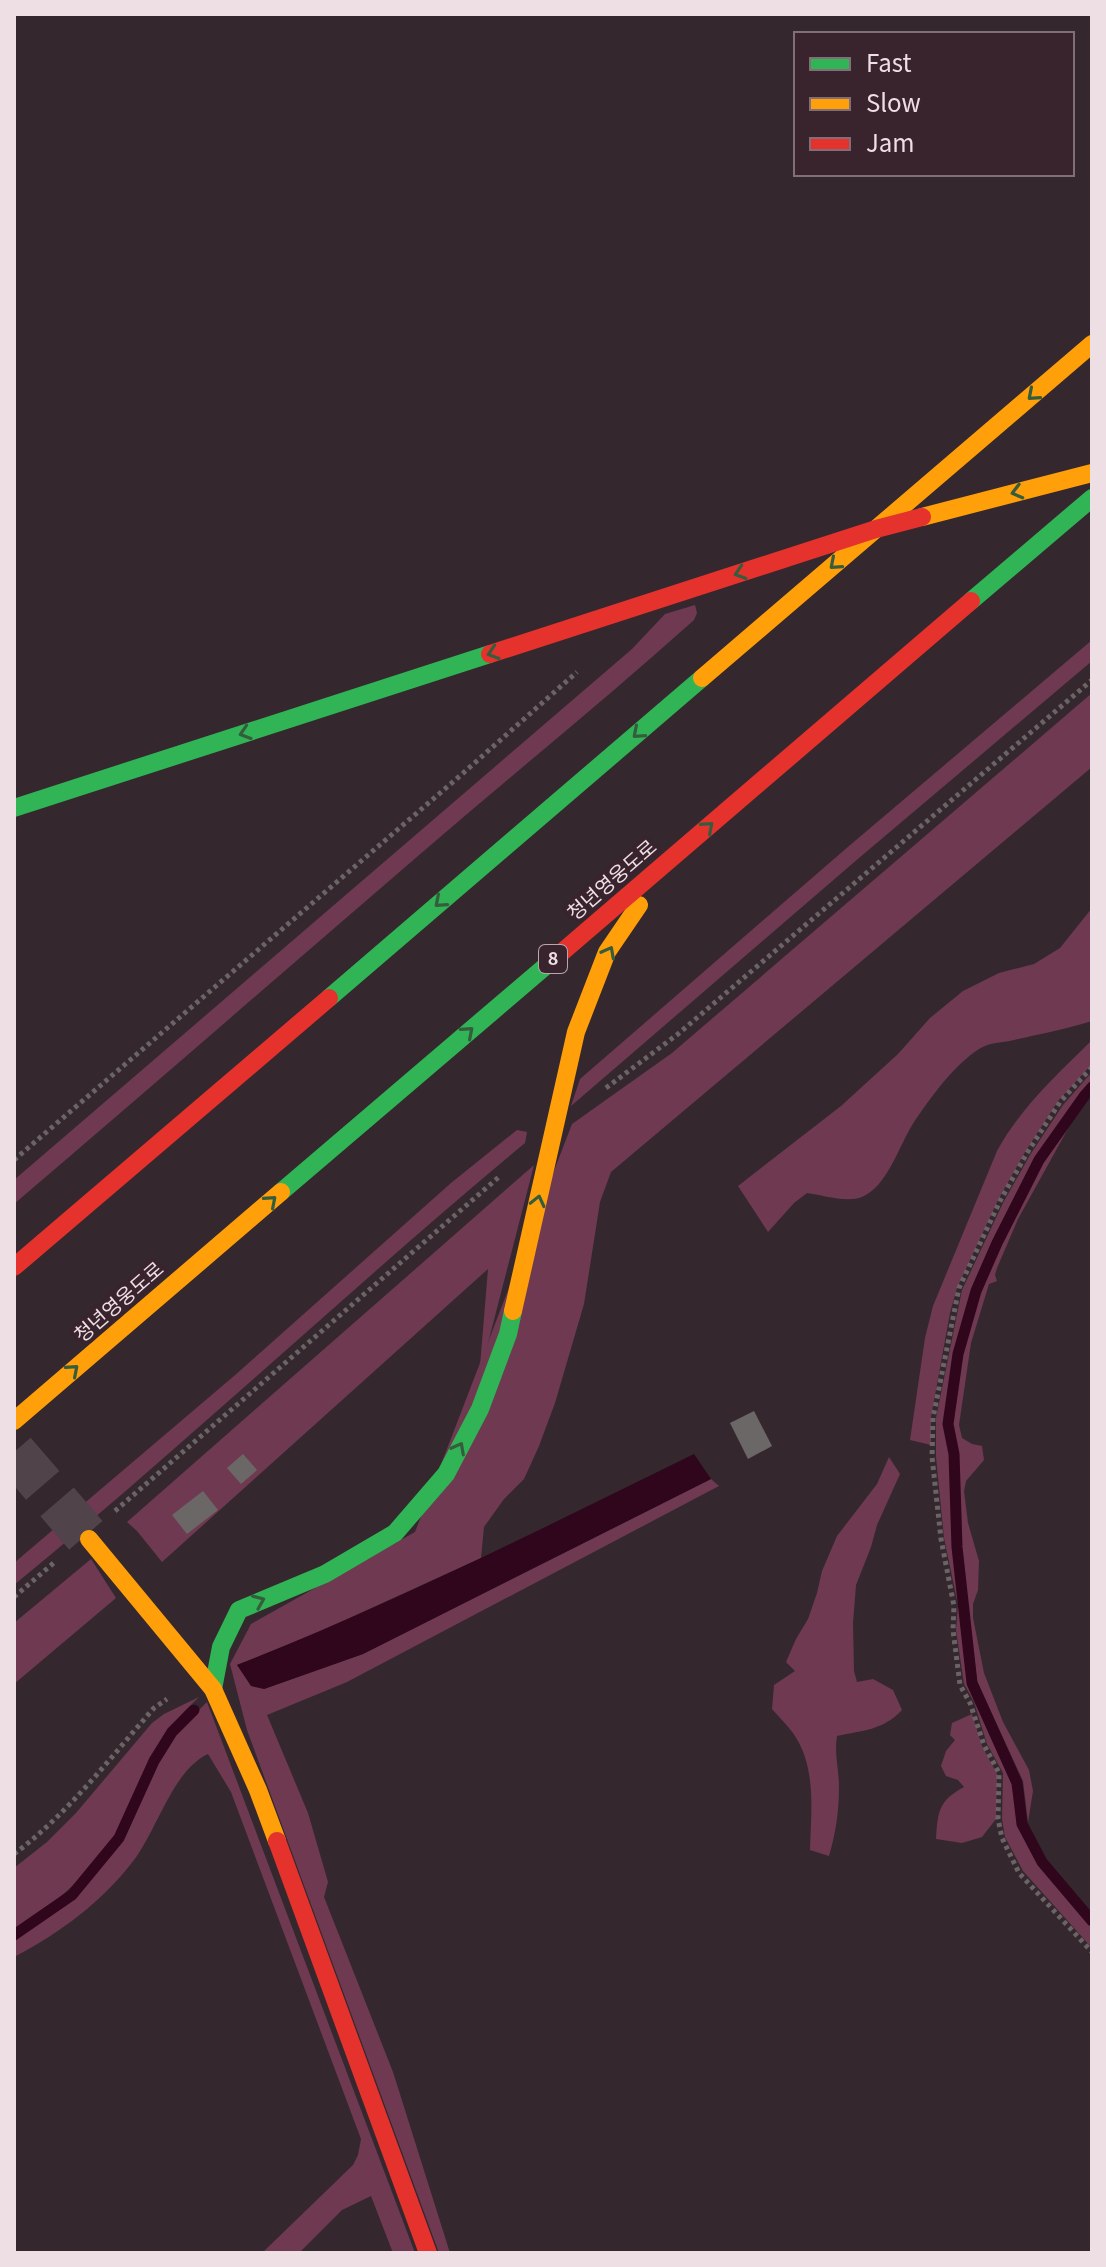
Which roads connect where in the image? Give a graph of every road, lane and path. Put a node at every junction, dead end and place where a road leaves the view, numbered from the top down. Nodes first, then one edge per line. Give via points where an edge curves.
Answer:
1 (1092, 344) edge
2 (1092, 473) edge
3 (1092, 498) edge
4 (876, 529) junction
5 (577, 672) dead end
6 (1092, 680) edge
7 (14, 808) edge
8 (669, 860) junction
9 (1092, 1067) edge
10 (604, 1090) dead end
11 (14, 1160) edge
12 (507, 1169) dead end
13 (14, 1267) edge
14 (14, 1421) edge
15 (114, 1511) dead end
16 (89, 1539) tunnel mouth
17 (58, 1559) dead end
18 (14, 1597) edge
19 (213, 1689) junction
20 (14, 1854) edge
21 (1092, 1952) edge
22 (428, 2253) edge

1 -> 4 main road
2 -> 4 main road
8 -> 3 main road, 청년영웅도로 / 8
4 -> 7 main road
4 -> 13 main road
5 - 11 path
6 - 10 path via 678,1034
14 -> 8 main road, 청년영웅도로 / 8
19 -> 8 main road via 221,1647 239,1610 325,1574 395,1533 446,1474 480,1409 508,1334 576,1032 607,952
9 - 21 path via 1060,1102 1027,1153 959,1288 933,1418 932,1457 960,1685 999,1773 1002,1838 1019,1873
12 - 15 path
16 - 19 main road
17 - 18 path
19 - 20 path via 186,1687 154,1708 70,1804
19 - 22 main road via 258,1790

